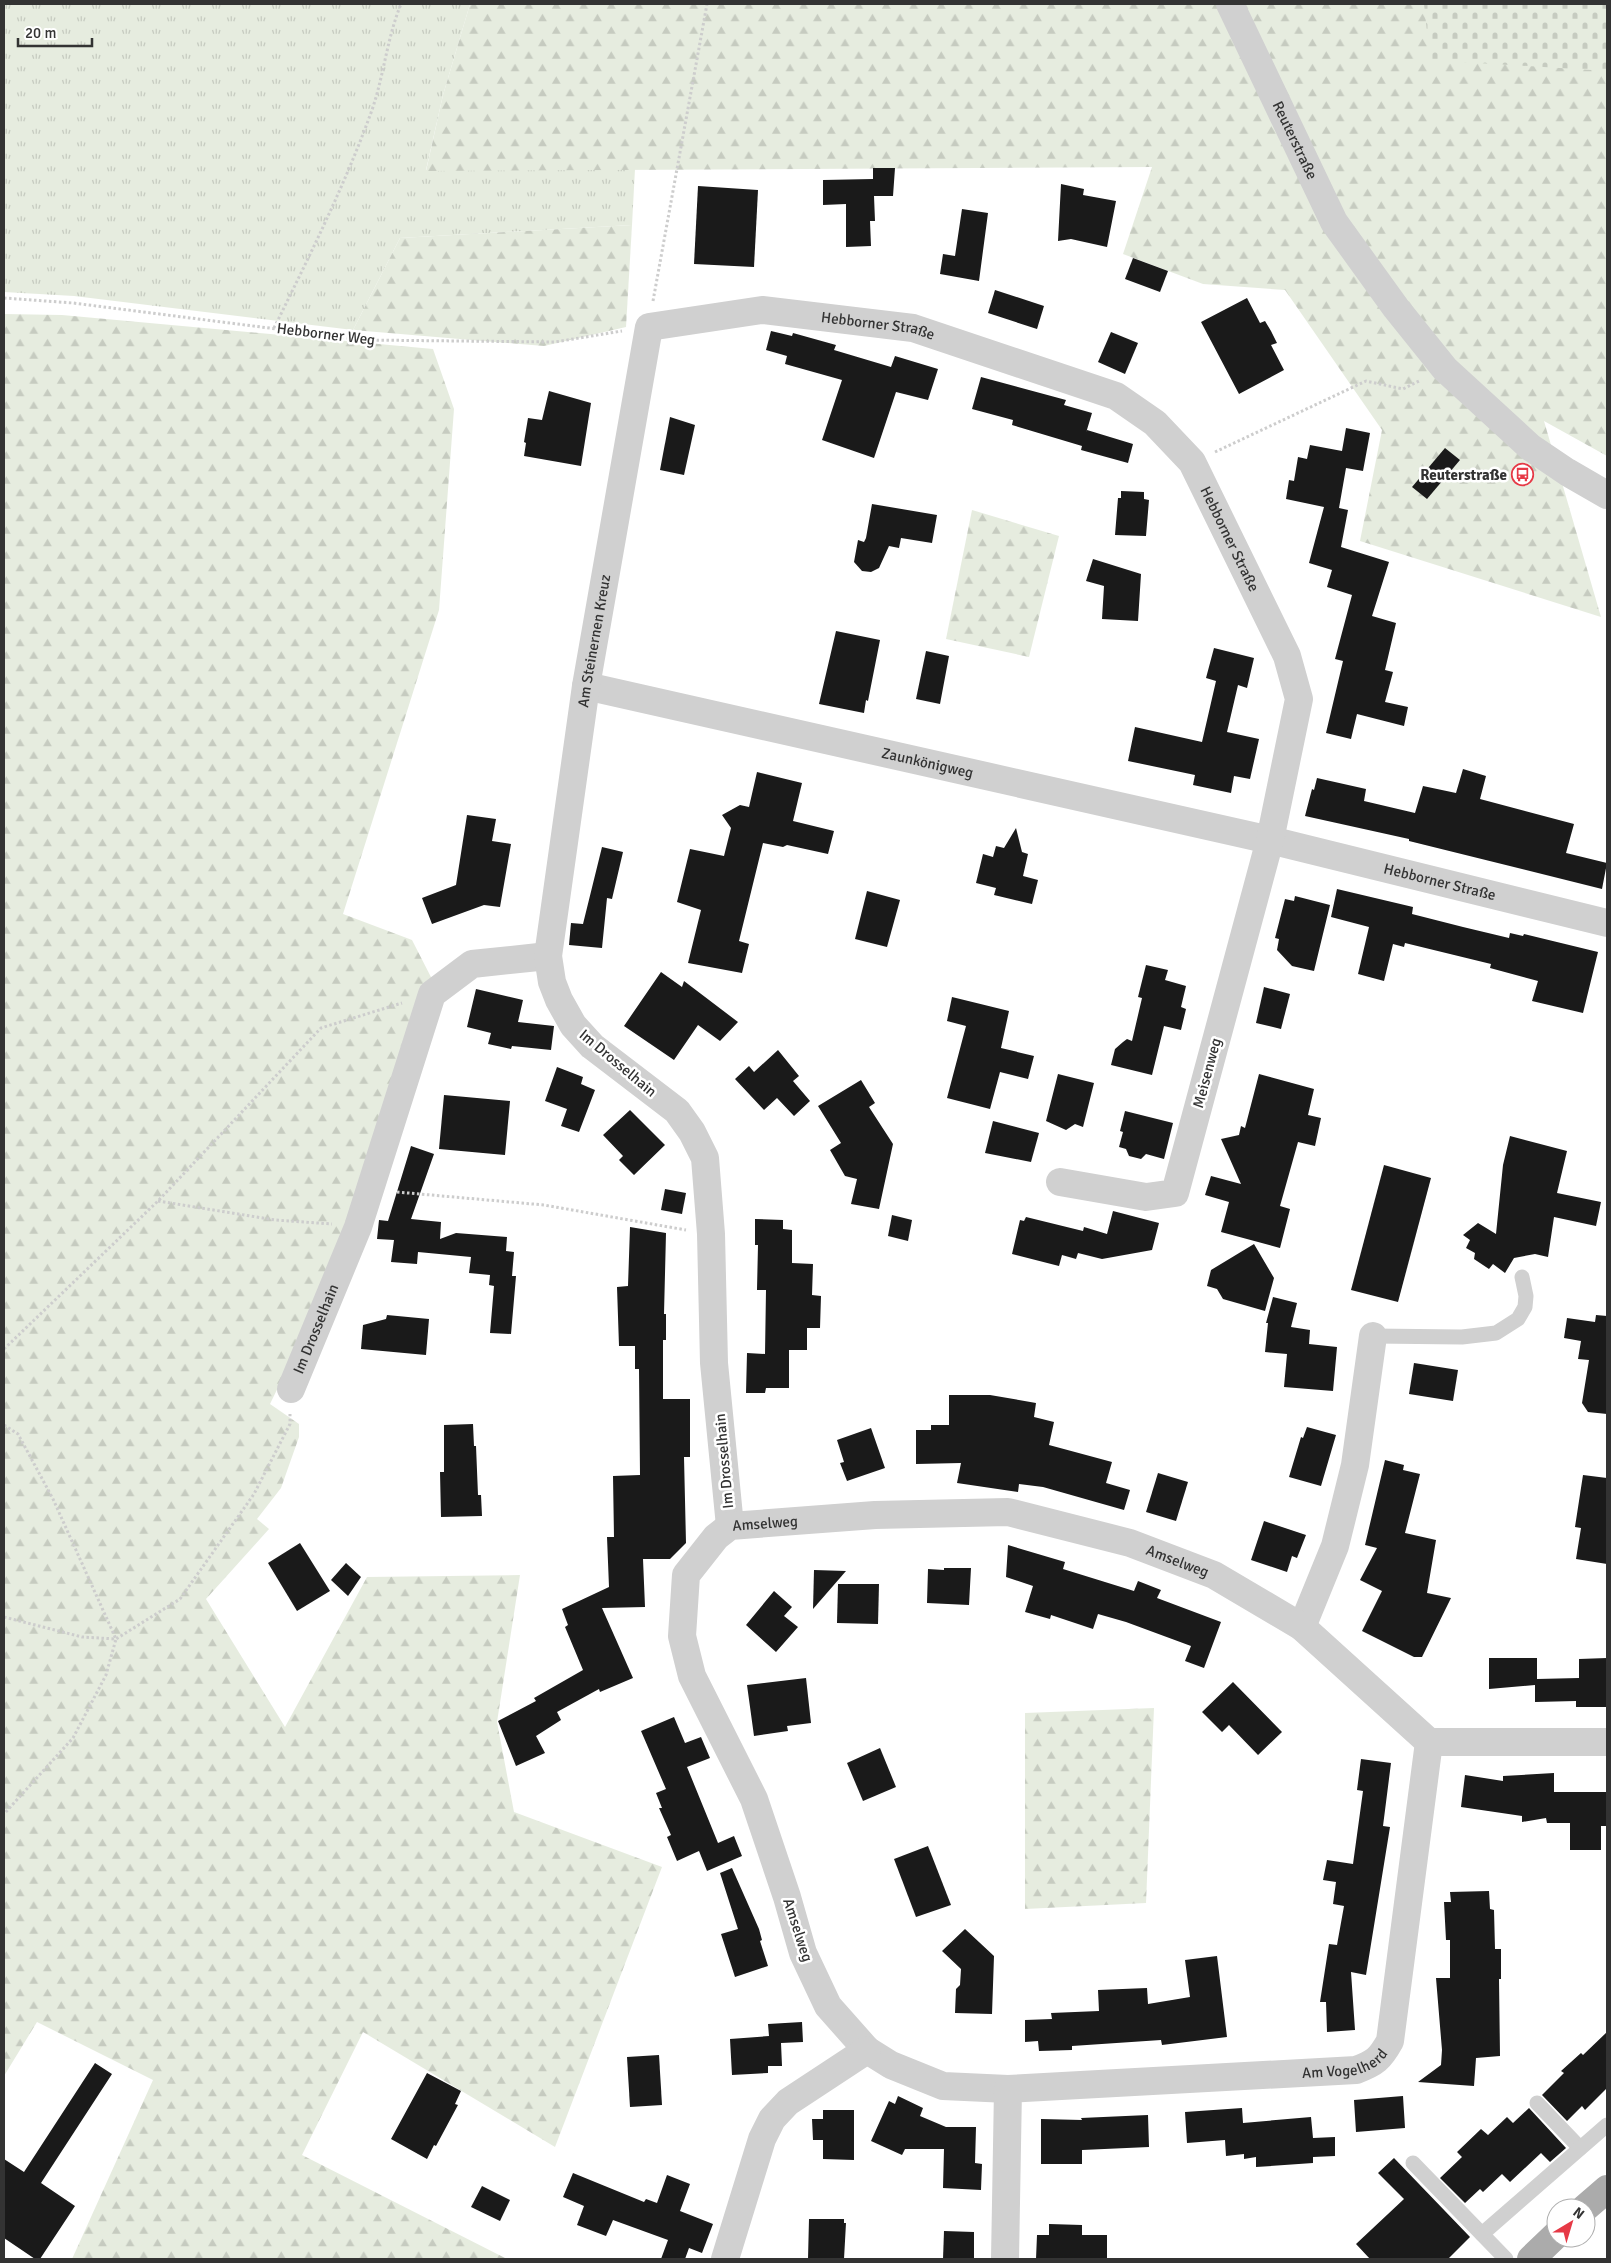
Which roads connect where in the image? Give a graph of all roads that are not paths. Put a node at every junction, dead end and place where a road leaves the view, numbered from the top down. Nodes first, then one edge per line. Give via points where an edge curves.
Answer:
1 (1230, 4) edge
2 (649, 327) joint
3 (1607, 495) edge
4 (586, 686) junction
5 (1270, 840) junction
6 (1607, 924) edge
7 (548, 956) junction
8 (1060, 1182) dead end
9 (1522, 1277) dead end
10 (1373, 1336) joint
11 (291, 1389) road end
12 (730, 1526) junction
13 (1302, 1627) junction
14 (1429, 1742) junction
15 (1607, 1742) edge
16 (867, 2050) junction
17 (1008, 2090) junction
18 (1537, 2103) dead end
19 (1607, 2125) edge
20 (1580, 2148) junction
21 (1413, 2163) dead end
22 (1607, 2188) edge
23 (1596, 2198) edge
24 (1482, 2234) junction
25 (1546, 2245) edge
26 (725, 2259) edge
27 (1005, 2259) edge
28 (1506, 2259) edge
29 (1531, 2259) edge

1 - 3 street, Reuterstraße via 1334,222 1396,308 1445,369 1530,447
2 - 4 street, Am Steinernen Kreuz
2 - 5 street, Hebborner Straße via 762,310 913,328 1116,396 1155,423 1192,462 1287,656 1299,699
4 - 5 street, Zaunkönigweg
4 - 7 street, Am Steinernen Kreuz
5 - 6 street, Hebborner Straße
5 - 8 street, Meisenweg via 1175,1193 1146,1198
7 - 11 street, Im Drosselhain via 472,964 432,994 358,1227
7 - 12 street, Im Drosselhain via 552,982 573,1025 592,1046 677,1111 705,1158 711,1234 714,1363
9 - 10 lane via 1526,1296 1524,1307 1518,1319 1496,1333
10 - 13 street via 1353,1474 1335,1546
12 - 13 street, Amselweg via 875,1515 1008,1512 1130,1542 1214,1574
12 - 16 street, Amselweg via 716,1536 686,1575 682,1636 692,1676 754,1799 803,1953 828,2006
13 - 14 street, Amselweg
14 - 15 street
14 - 17 street, Am Vogelherd via 1390,2041 1381,2058 1356,2070
16 - 17 street, Amselweg via 891,2065 943,2086
16 - 26 street via 788,2102 772,2118 762,2138
17 - 27 street
18 - 20 lane
19 - 20 lane
20 - 24 lane
21 - 24 lane
22 - 23 main road
24 - 28 lane
25 - 29 main road

